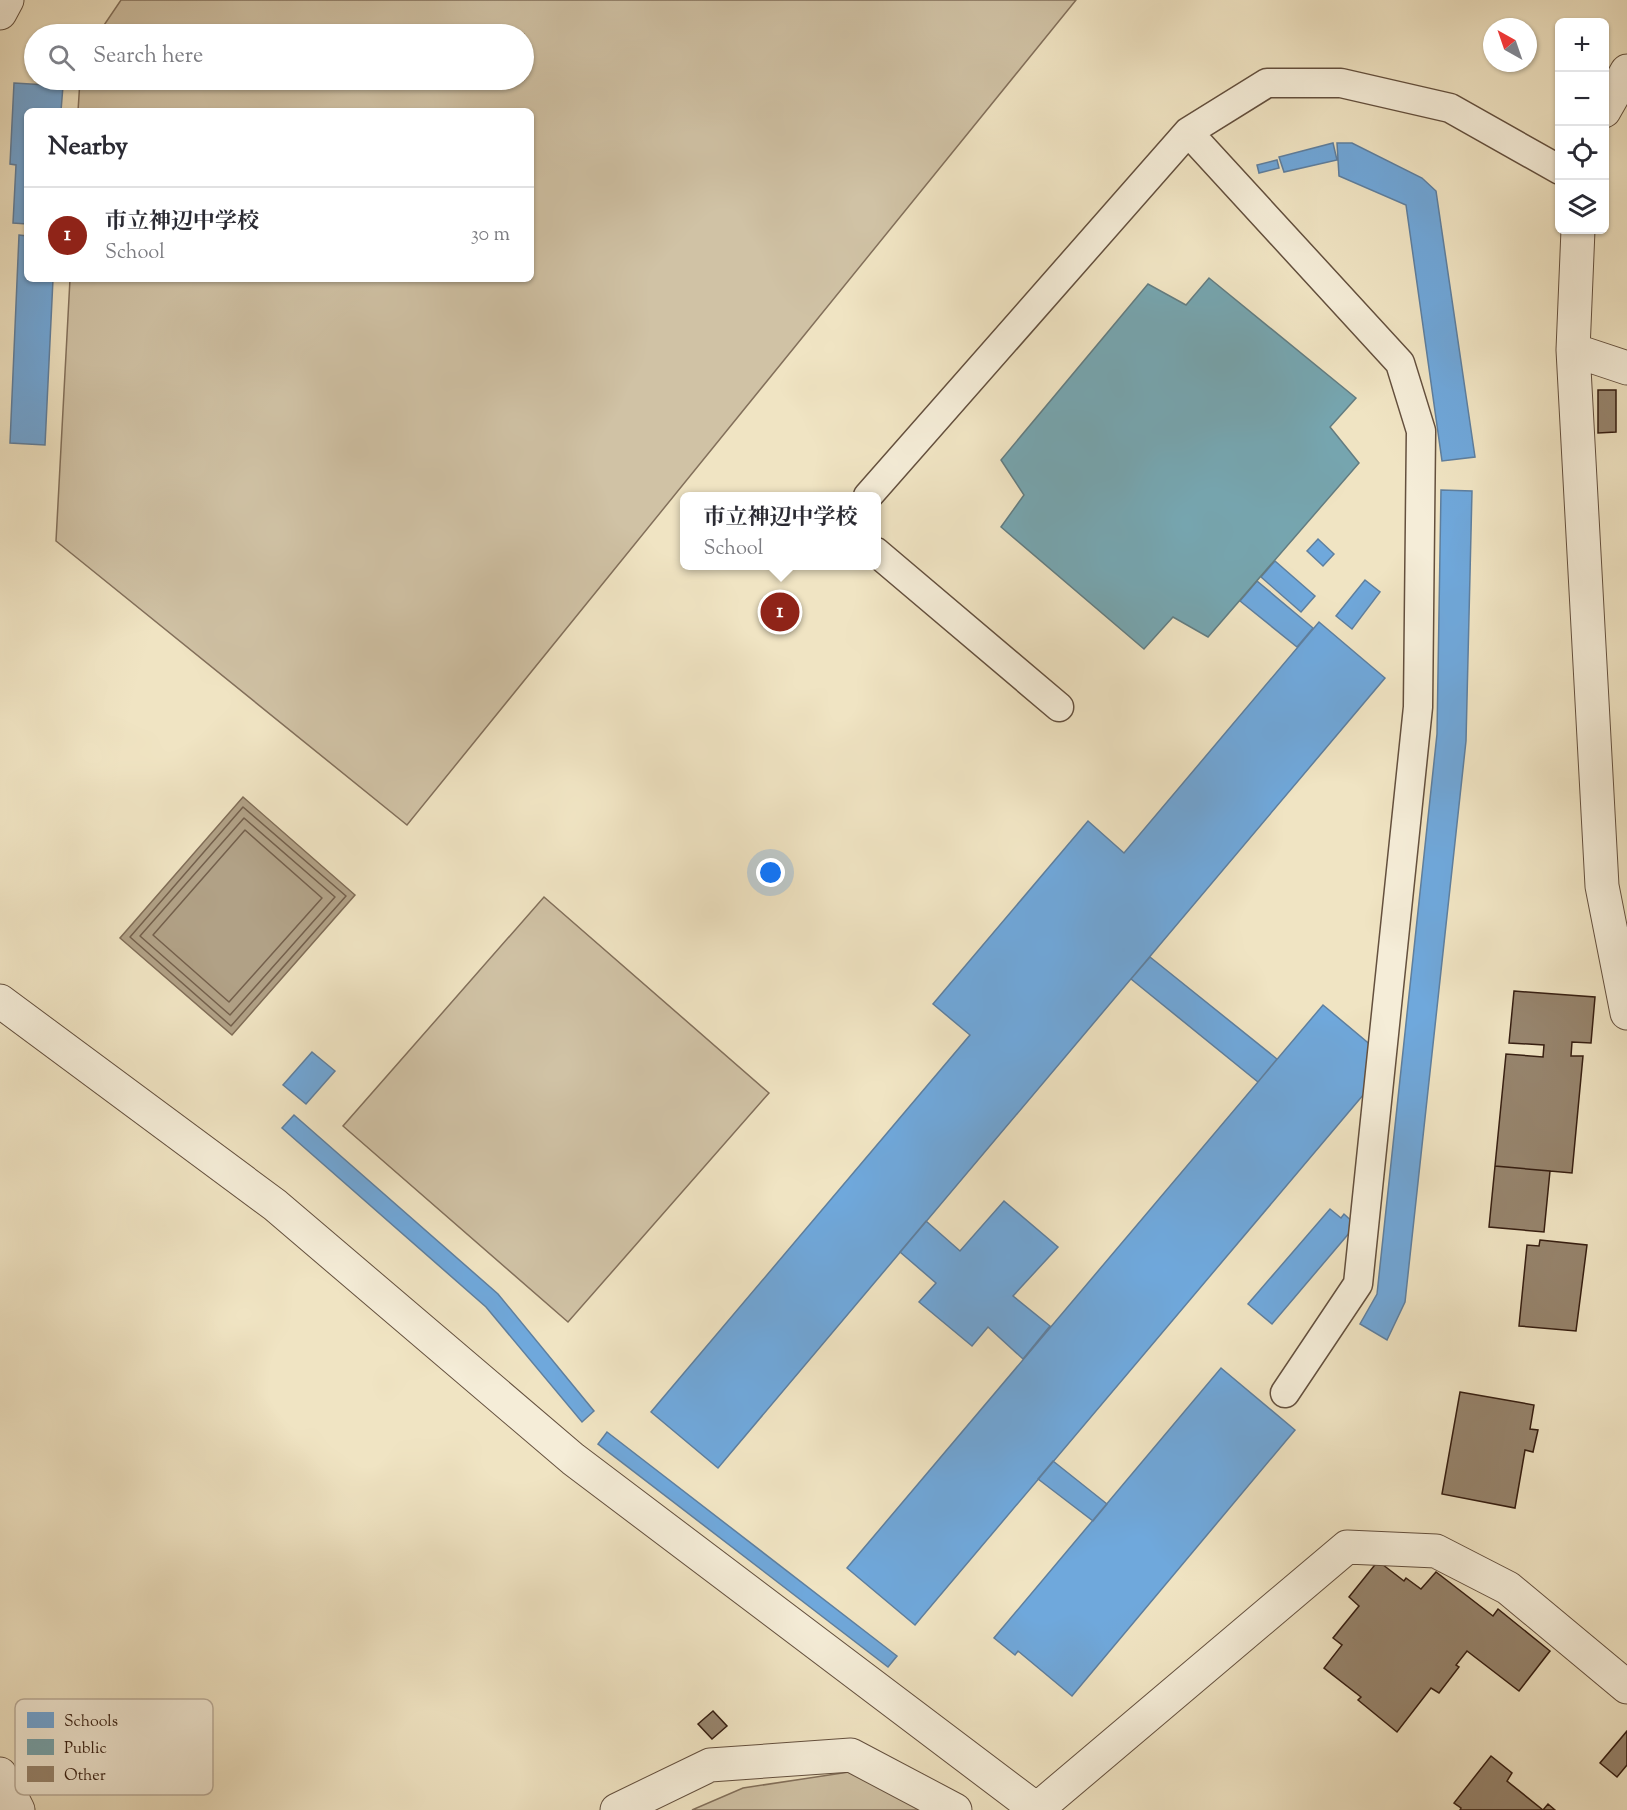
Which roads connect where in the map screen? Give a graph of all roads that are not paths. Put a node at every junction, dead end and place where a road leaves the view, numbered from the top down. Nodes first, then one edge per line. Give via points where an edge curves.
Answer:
1 (7, 0) edge
2 (0, 13) edge
3 (1627, 71) edge
4 (1609, 104) edge
5 (1188, 132) junction
6 (1555, 167) edge
7 (1578, 234) edge
8 (1573, 350) junction
9 (1627, 368) edge
10 (872, 492) edge
11 (881, 556) edge
12 (1059, 706) dead end
13 (0, 1001) edge
14 (1627, 1013) edge
15 (1285, 1393) dead end
16 (1627, 1687) edge
17 (0, 1774) edge
18 (18, 1810) edge
19 (617, 1810) edge
20 (955, 1810) edge
21 (1036, 1810) edge

1 - 2 street
3 - 4 street
5 - 6 lane via 1267,83 1341,83 1450,108
5 - 10 lane
5 - 15 lane via 1400,363 1421,431 1418,707 1358,1284
7 - 8 street
8 - 9 street
8 - 14 street via 1602,886
11 - 12 lane
13 - 21 street via 275,1205 573,1459
16 - 21 street via 1508,1588 1436,1551 1347,1547
17 - 18 street
19 - 20 street via 710,1765 851,1755

